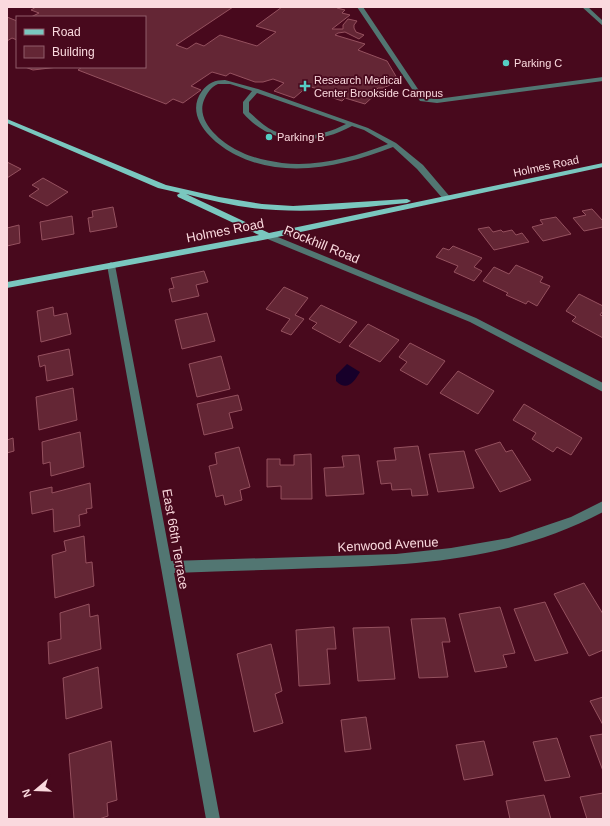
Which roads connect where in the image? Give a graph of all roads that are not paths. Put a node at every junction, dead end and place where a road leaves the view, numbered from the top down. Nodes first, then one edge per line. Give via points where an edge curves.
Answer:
1 (360, 7) edge
2 (585, 7) edge
3 (603, 24) edge
4 (603, 79) edge
5 (256, 90) junction
6 (7, 121) edge
7 (352, 124) junction
8 (394, 144) junction
9 (603, 165) edge
10 (161, 186) junction
11 (447, 198) junction
12 (268, 236) junction
13 (111, 265) junction
14 (7, 285) edge
15 (603, 388) edge
16 (603, 506) edge
17 (167, 567) junction
18 (213, 819) edge

1 - 4 street via 422,100 437,101
2 - 3 street
5 - 7 street
5 - 7 street via 246,102 246,113 257,124 272,132 315,137 334,133
5 - 8 street via 220,82 210,86 199,105 199,114 208,129 221,143 243,156 273,164 308,166 345,162
6 - 10 main road, Rockhill Road
7 - 8 street
8 - 11 street
9 - 11 main road, Holmes Road
10 - 11 main road, Holmes Road via 227,202 276,208 318,208
10 - 12 main road, Rockhill Road
11 - 12 main road, Holmes Road
12 - 13 main road, Holmes Road
12 - 15 street, Rockhill Road via 473,320
13 - 14 main road, Holmes Road
13 - 17 street, East 66th Terrace
16 - 17 street, Kenwood Avenue via 574,521 509,544 451,554 396,560
17 - 18 street, East 66th Terrace

